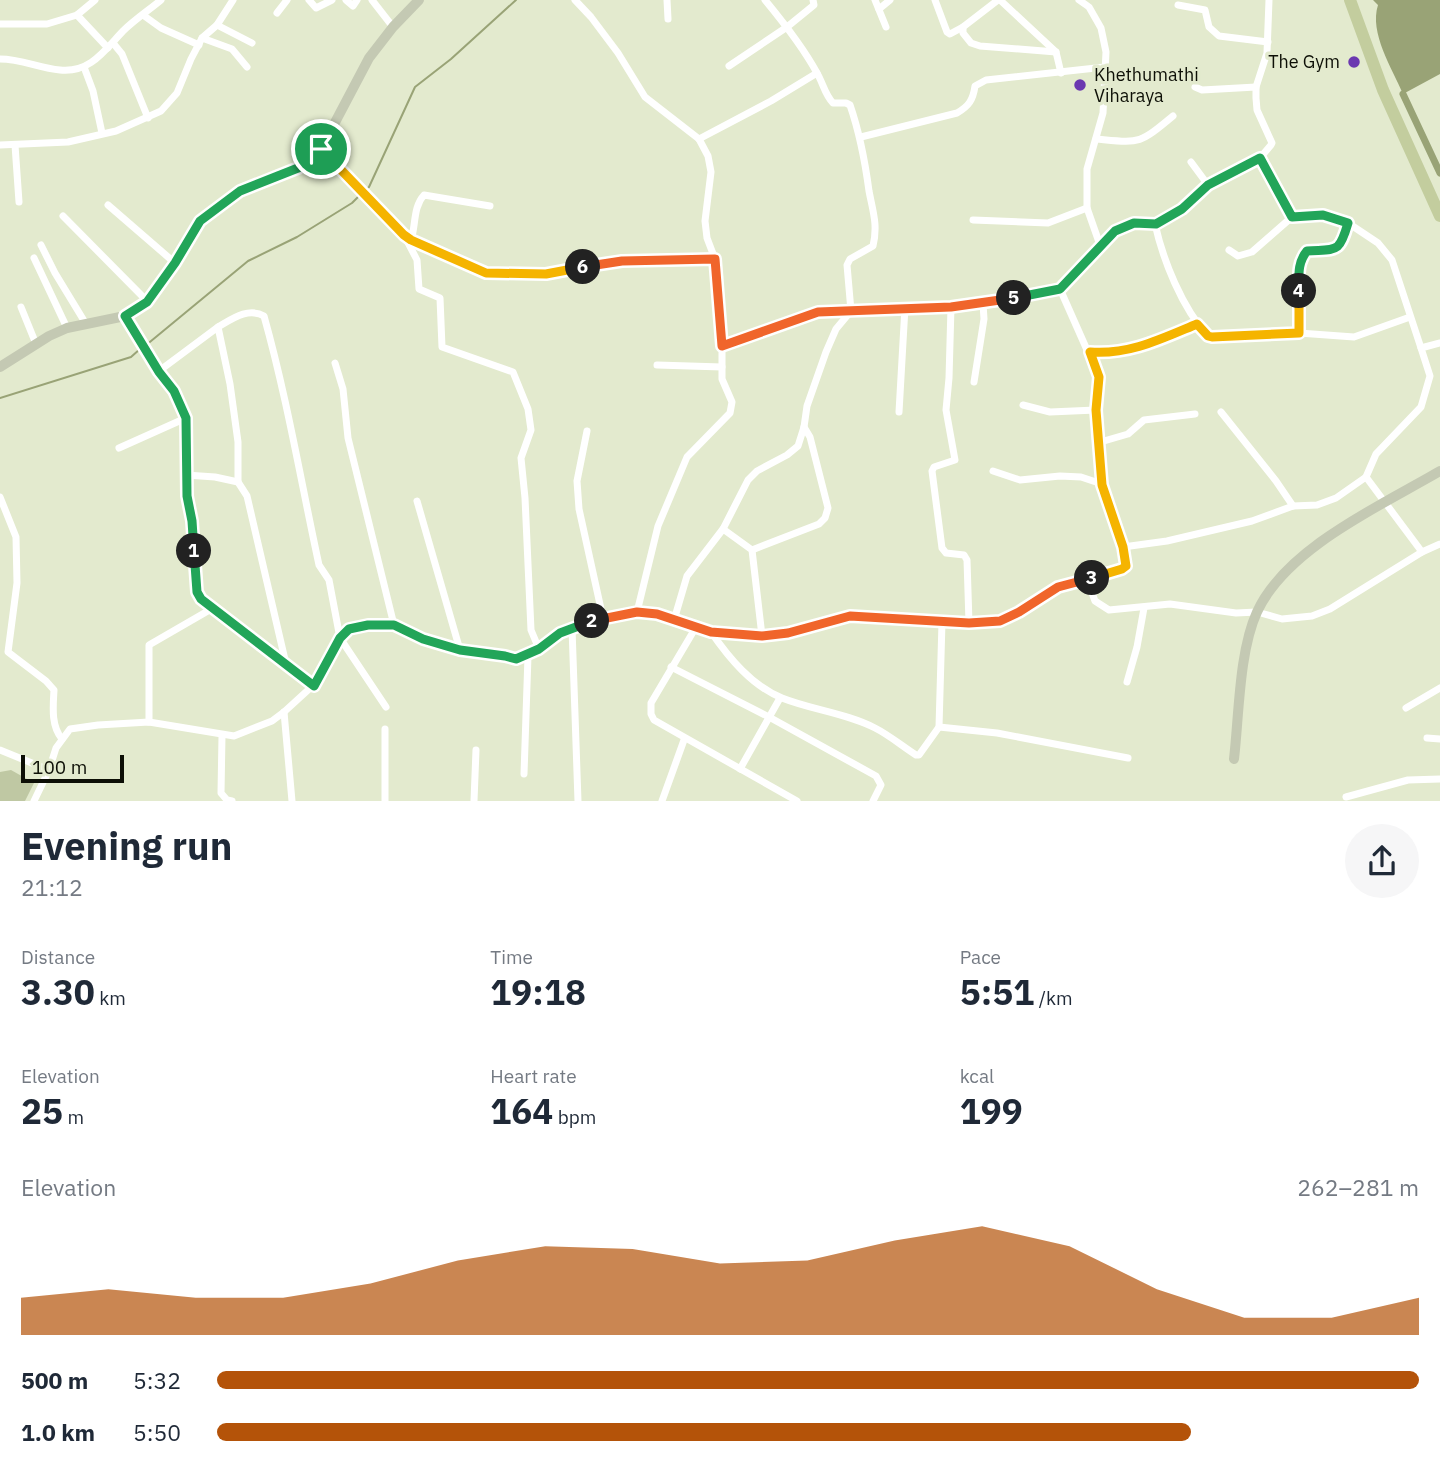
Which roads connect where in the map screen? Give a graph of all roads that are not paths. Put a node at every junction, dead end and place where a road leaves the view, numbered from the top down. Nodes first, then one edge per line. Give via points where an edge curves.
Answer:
1 (95, 0) edge
2 (162, 0) edge
3 (233, 0) edge
4 (287, 0) edge
5 (309, 0) edge
6 (332, 0) edge
7 (346, 0) edge
8 (357, 0) edge
9 (372, 0) edge
10 (419, 0) edge
11 (575, 0) edge
12 (667, 0) edge
13 (765, 0) edge
14 (813, 0) edge
15 (875, 0) edge
16 (890, 0) edge
17 (935, 0) edge
18 (999, 0) edge
19 (1079, 0) edge
20 (1269, 0) edge
21 (1350, 0) edge
22 (1178, 5) dead end
23 (879, 9) junction
24 (277, 13) dead end
25 (77, 15) junction
26 (143, 15) junction
27 (668, 19) dead end
28 (0, 24) edge
29 (217, 24) junction
30 (393, 27) junction
31 (787, 27) junction
32 (886, 27) dead end
33 (963, 27) junction
34 (201, 42) junction
35 (1268, 42) junction
36 (253, 43) dead end
37 (111, 46) junction
38 (1056, 52) junction
39 (0, 59) edge
40 (729, 66) dead end
41 (84, 67) junction
42 (247, 67) dead end
43 (1105, 67) junction
44 (817, 73) junction
45 (1061, 73) junction
46 (1195, 87) dead end
47 (1256, 87) junction
48 (1173, 116) dead end
49 (148, 118) junction
50 (102, 133) junction
51 (861, 137) junction
52 (699, 139) junction
53 (1096, 139) junction
54 (0, 145) edge
55 (15, 145) junction
56 (321, 149) junction
57 (1260, 158) junction
58 (1191, 162) dead end
59 (1208, 185) junction
60 (19, 202) dead end
61 (108, 205) dead end
62 (490, 206) dead end
63 (1087, 208) junction
64 (63, 216) dead end
65 (1440, 216) edge
66 (1292, 217) junction
67 (973, 220) dead end
68 (1348, 223) junction
69 (1156, 224) junction
70 (404, 235) junction
71 (411, 240) junction
72 (41, 245) dead end
73 (1100, 245) junction
74 (1229, 250) dead end
75 (34, 258) dead end
76 (715, 259) junction
77 (175, 263) junction
78 (1060, 289) junction
79 (147, 302) junction
80 (983, 304) junction
81 (22, 307) dead end
82 (905, 307) junction
83 (951, 307) junction
84 (851, 310) junction
85 (125, 316) junction
86 (1410, 317) junction
87 (86, 324) junction
88 (1197, 324) junction
89 (218, 327) junction
90 (67, 328) junction
91 (1299, 333) junction
92 (1440, 343) edge
93 (36, 344) junction
94 (722, 346) junction
95 (1421, 348) junction
96 (1090, 352) junction
97 (335, 363) dead end
98 (657, 365) dead end
99 (0, 367) edge
100 (722, 367) junction
101 (159, 372) junction
102 (974, 382) dead end
103 (1023, 405) dead end
104 (1096, 410) junction
105 (899, 412) dead end
106 (1221, 412) dead end
107 (1195, 414) dead end
108 (186, 418) junction
109 (804, 427) junction
110 (587, 431) dead end
111 (1097, 443) junction
112 (119, 448) dead end
113 (993, 471) dead end
114 (1440, 471) edge
115 (186, 475) junction
116 (1366, 477) junction
117 (239, 482) junction
118 (1102, 485) junction
119 (0, 497) edge
120 (417, 501) dead end
121 (1386, 503) junction
122 (1293, 506) junction
123 (723, 529) junction
124 (1440, 544) edge
125 (1123, 547) junction
126 (752, 550) junction
127 (1422, 552) junction
128 (1078, 582) junction
129 (213, 608) junction
130 (1144, 608) junction
131 (637, 612) junction
132 (1257, 612) junction
133 (603, 618) junction
134 (674, 620) junction
135 (942, 622) junction
136 (969, 623) junction
137 (394, 625) junction
138 (0, 627) edge
139 (696, 627) junction
140 (572, 628) junction
141 (9, 632) junction
142 (711, 632) junction
143 (762, 636) junction
144 (340, 638) junction
145 (539, 649) junction
146 (460, 650) junction
147 (528, 656) junction
148 (286, 664) junction
149 (671, 667) junction
150 (1127, 682) dead end
151 (314, 686) junction
152 (1440, 688) edge
153 (780, 698) junction
154 (386, 707) dead end
155 (1406, 708) dead end
156 (284, 712) junction
157 (769, 717) junction
158 (149, 722) junction
159 (939, 727) junction
160 (385, 729) dead end
161 (222, 736) junction
162 (1427, 738) dead end
163 (62, 739) junction
164 (1440, 739) edge
165 (684, 740) junction
166 (0, 750) edge
167 (476, 750) dead end
168 (1128, 758) dead end
169 (1234, 760) dead end
170 (740, 769) junction
171 (49, 770) junction
172 (524, 774) dead end
173 (1440, 779) edge
174 (1346, 797) dead end
175 (34, 801) edge
176 (232, 801) edge
177 (292, 801) edge
178 (385, 801) edge
179 (474, 801) edge
180 (578, 801) edge
181 (662, 801) edge
182 (797, 801) edge
183 (873, 801) edge

1 - 25 street
2 - 26 street
3 - 29 street
4 - 24 street
5 - 6 street via 316,8
7 - 8 street via 353,6
9 - 30 street
10 - 30 main road
11 - 52 street via 618,53 645,97
12 - 27 street
13 - 31 street
14 - 31 street via 814,5
15 - 23 street
16 - 23 street
17 - 33 street via 947,32
18 - 33 street
18 - 38 street
19 - 43 street via 1089,7 1101,28
20 - 35 street
21 - 65 main road via 1382,90
22 - 35 street via 1205,10 1209,27 1219,36
23 - 32 street
25 - 28 street via 47,24
25 - 37 street
26 - 34 street via 161,28
26 - 37 street
29 - 34 street
29 - 36 street
30 - 56 main road via 369,58
31 - 40 street
31 - 44 street
33 - 38 street via 962,33 980,46
34 - 42 street via 232,49
34 - 49 street via 177,93
35 - 47 street
37 - 41 street
37 - 49 street via 122,54
38 - 45 street
39 - 41 street via 61,70
41 - 50 street
43 - 45 street
43 - 53 street via 1103,113
44 - 51 street via 833,103 850,105
44 - 52 street
45 - 51 street via 986,80 975,86 968,107 957,113
46 - 47 street
47 - 57 street via 1257,110 1272,143
48 - 53 street via 1146,138 1133,142
49 - 50 street
50 - 55 street via 68,142
51 - 84 street via 876,233 873,246 847,265
52 - 76 street via 711,172 705,221
53 - 63 street via 1087,169
54 - 55 street
55 - 60 street
56 - 70 street
56 - 77 main road via 298,168 240,191 200,221
57 - 59 street
57 - 66 street
58 - 59 street
59 - 69 street via 1182,209
61 - 77 street
62 - 71 street via 424,195 418,202
63 - 67 street via 1048,223
63 - 73 street
64 - 79 street
66 - 68 street via 1323,215
66 - 74 street via 1252,252 1238,256
68 - 86 street via 1378,243 1392,260
68 - 91 street via 1343,243 1336,249 1307,251 1302,257
69 - 73 street via 1134,223 1115,231
69 - 88 street via 1162,253
70 - 71 street
70 - 145 street via 417,260 419,289 440,298 442,347 513,372 528,409 531,430 520,458 531,630
71 - 76 street via 486,273 546,274 622,261
72 - 87 street
73 - 78 street
75 - 90 street
76 - 94 street
77 - 79 main road
78 - 80 street
78 - 96 street
79 - 85 main road
80 - 83 street
80 - 102 street
81 - 93 street
82 - 83 street
82 - 84 street
82 - 105 street
83 - 136 street via 946,410 955,460 932,471 942,548 967,559
84 - 94 street via 818,312
84 - 109 street via 825,352
85 - 87 main road
85 - 101 street
86 - 91 street via 1354,337
86 - 95 street
87 - 90 main road
88 - 91 street via 1212,337
88 - 96 street via 1147,345
89 - 101 street
89 - 117 street via 230,384
89 - 144 street via 242,314 264,316 282,380 319,565 329,580
90 - 93 main road
92 - 95 street
93 - 99 main road
94 - 100 street
95 - 116 street via 1430,376 1421,407 1376,454
96 - 104 street via 1099,377
97 - 137 street via 348,438
98 - 100 street
100 - 131 street via 732,402 730,412 687,457 658,526
101 - 108 street
103 - 104 street via 1051,412
104 - 111 street
106 - 122 street
107 - 111 street via 1144,420 1128,434
108 - 112 street
108 - 115 street
109 - 123 street via 798,446 748,480
109 - 126 street via 828,508 825,518
110 - 133 street via 577,481 579,509
111 - 118 street
113 - 118 street via 1020,480 1081,477
114 - 121 main road
115 - 117 street
115 - 129 street via 197,592
116 - 121 street
116 - 122 street via 1336,498
117 - 148 street via 247,496
118 - 125 street
119 - 141 street via 16,537 17,583
120 - 146 street
121 - 127 street
121 - 132 main road via 1321,541 1276,583
122 - 125 street via 1252,521
123 - 126 street
123 - 134 street via 687,576
124 - 127 street
125 - 128 street via 1126,566
126 - 143 street
127 - 132 street via 1312,616 1282,619
128 - 130 street via 1086,584 1095,601 1109,610
128 - 136 street via 1058,587 1000,621
129 - 148 street
129 - 158 street via 149,645
130 - 132 street via 1170,604
130 - 150 street
131 - 133 street
131 - 134 street
132 - 169 main road via 1246,651
133 - 140 street
134 - 139 street
135 - 136 street
135 - 143 street via 850,616
135 - 159 street
137 - 144 street via 349,629
137 - 146 street
138 - 141 street
139 - 142 street
139 - 149 street
140 - 145 street
140 - 180 street
141 - 163 street via 8,652 54,690 53,708
142 - 143 street
142 - 153 street via 752,679
144 - 151 street
144 - 154 street
145 - 147 street
146 - 147 street via 516,659
147 - 172 street
148 - 151 street
149 - 157 street
149 - 165 street via 651,714
151 - 156 street
152 - 155 street
153 - 157 street
153 - 159 street via 875,728 916,755 924,751
156 - 161 street via 272,722
156 - 177 street
157 - 170 street
157 - 183 street via 876,776 881,785
158 - 161 street
158 - 163 street via 70,729
159 - 168 street
160 - 178 street
161 - 176 street via 220,793
162 - 164 street
163 - 171 street
165 - 170 street
165 - 181 street
166 - 171 street
167 - 179 street
170 - 182 street
171 - 175 street
173 - 174 street via 1408,780

